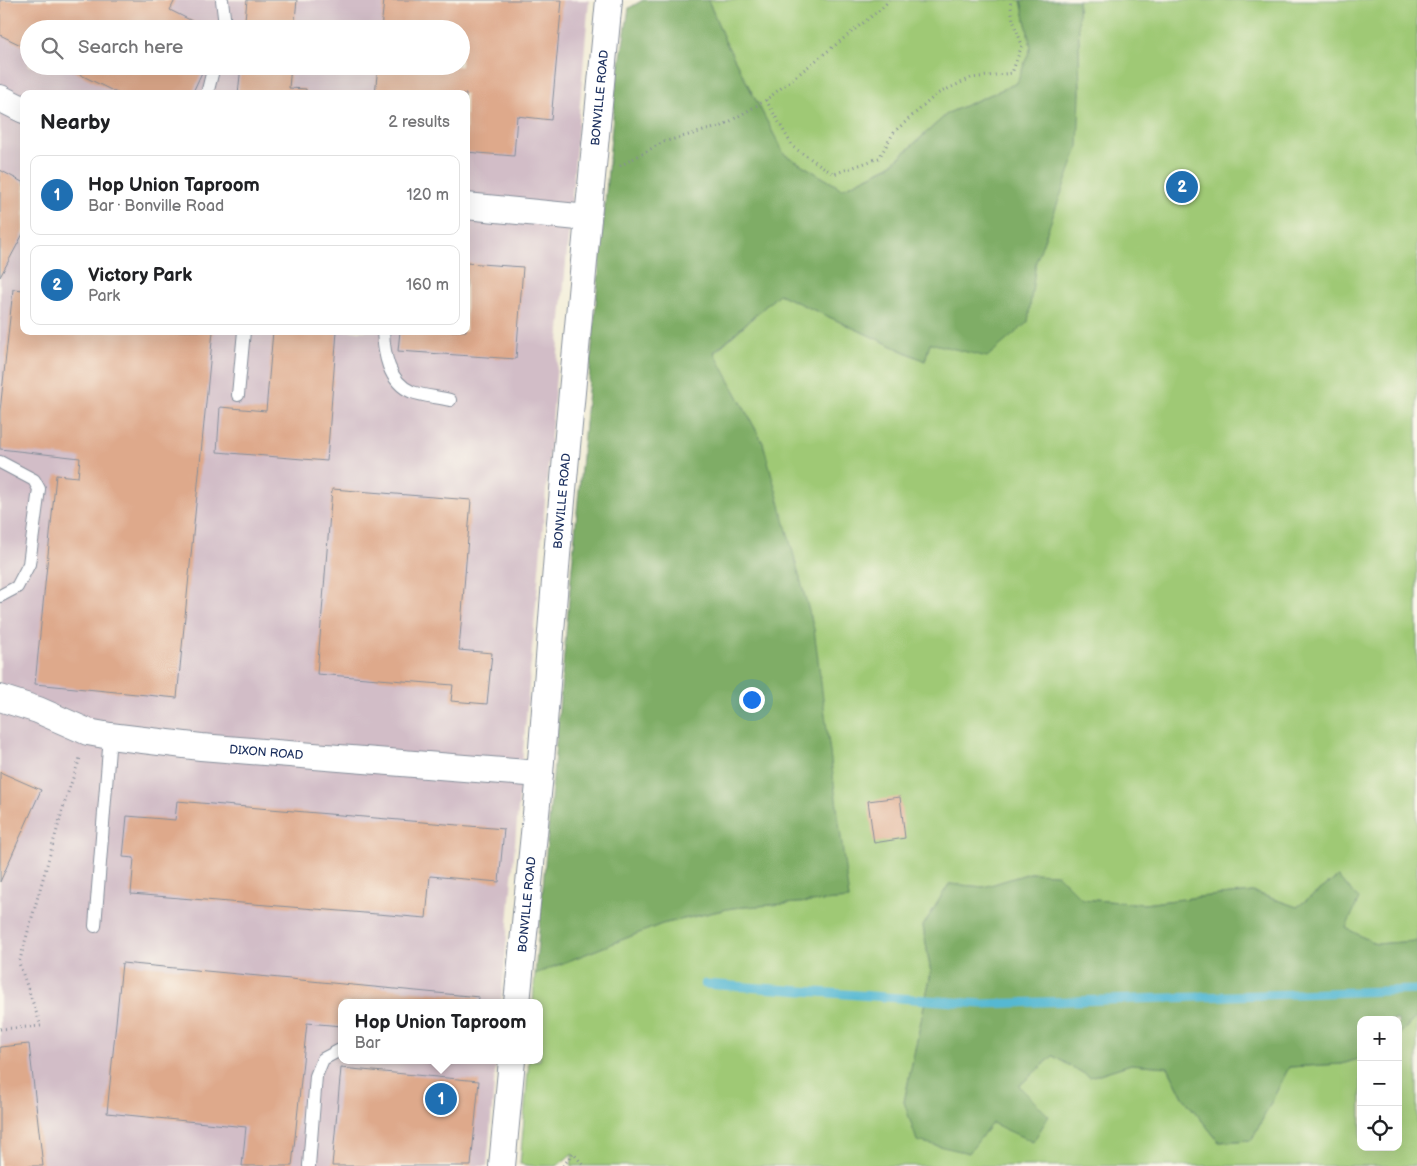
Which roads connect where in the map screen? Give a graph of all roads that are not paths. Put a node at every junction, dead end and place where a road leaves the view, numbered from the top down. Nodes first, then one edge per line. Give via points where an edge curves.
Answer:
1 (222, 0) edge
2 (610, 0) edge
3 (224, 20) edge
4 (212, 75) edge
5 (208, 90) edge
6 (0, 98) edge
7 (20, 108) edge
8 (470, 206) edge
9 (588, 218) junction
10 (244, 335) edge
11 (383, 335) edge
12 (238, 395) dead end
13 (450, 400) dead end
14 (0, 462) edge
15 (0, 596) edge
16 (0, 698) edge
17 (99, 734) junction
18 (540, 774) junction
19 (95, 926) dead end
20 (518, 999) edge
21 (338, 1051) edge
22 (512, 1064) edge
23 (309, 1166) edge
24 (502, 1166) edge

1 - 3 lane
2 - 9 street, BONVILLE ROAD
4 - 5 lane
6 - 7 street
8 - 9 street
9 - 18 street, BONVILLE ROAD
10 - 12 lane
11 - 13 lane via 388,365 394,379 412,392
14 - 15 lane via 34,480 39,489 29,564 17,586
16 - 17 street, DIXON ROAD
17 - 18 street, DIXON ROAD via 210,748
17 - 19 lane
18 - 20 street, BONVILLE ROAD
21 - 23 lane via 323,1059 316,1076
22 - 24 street

